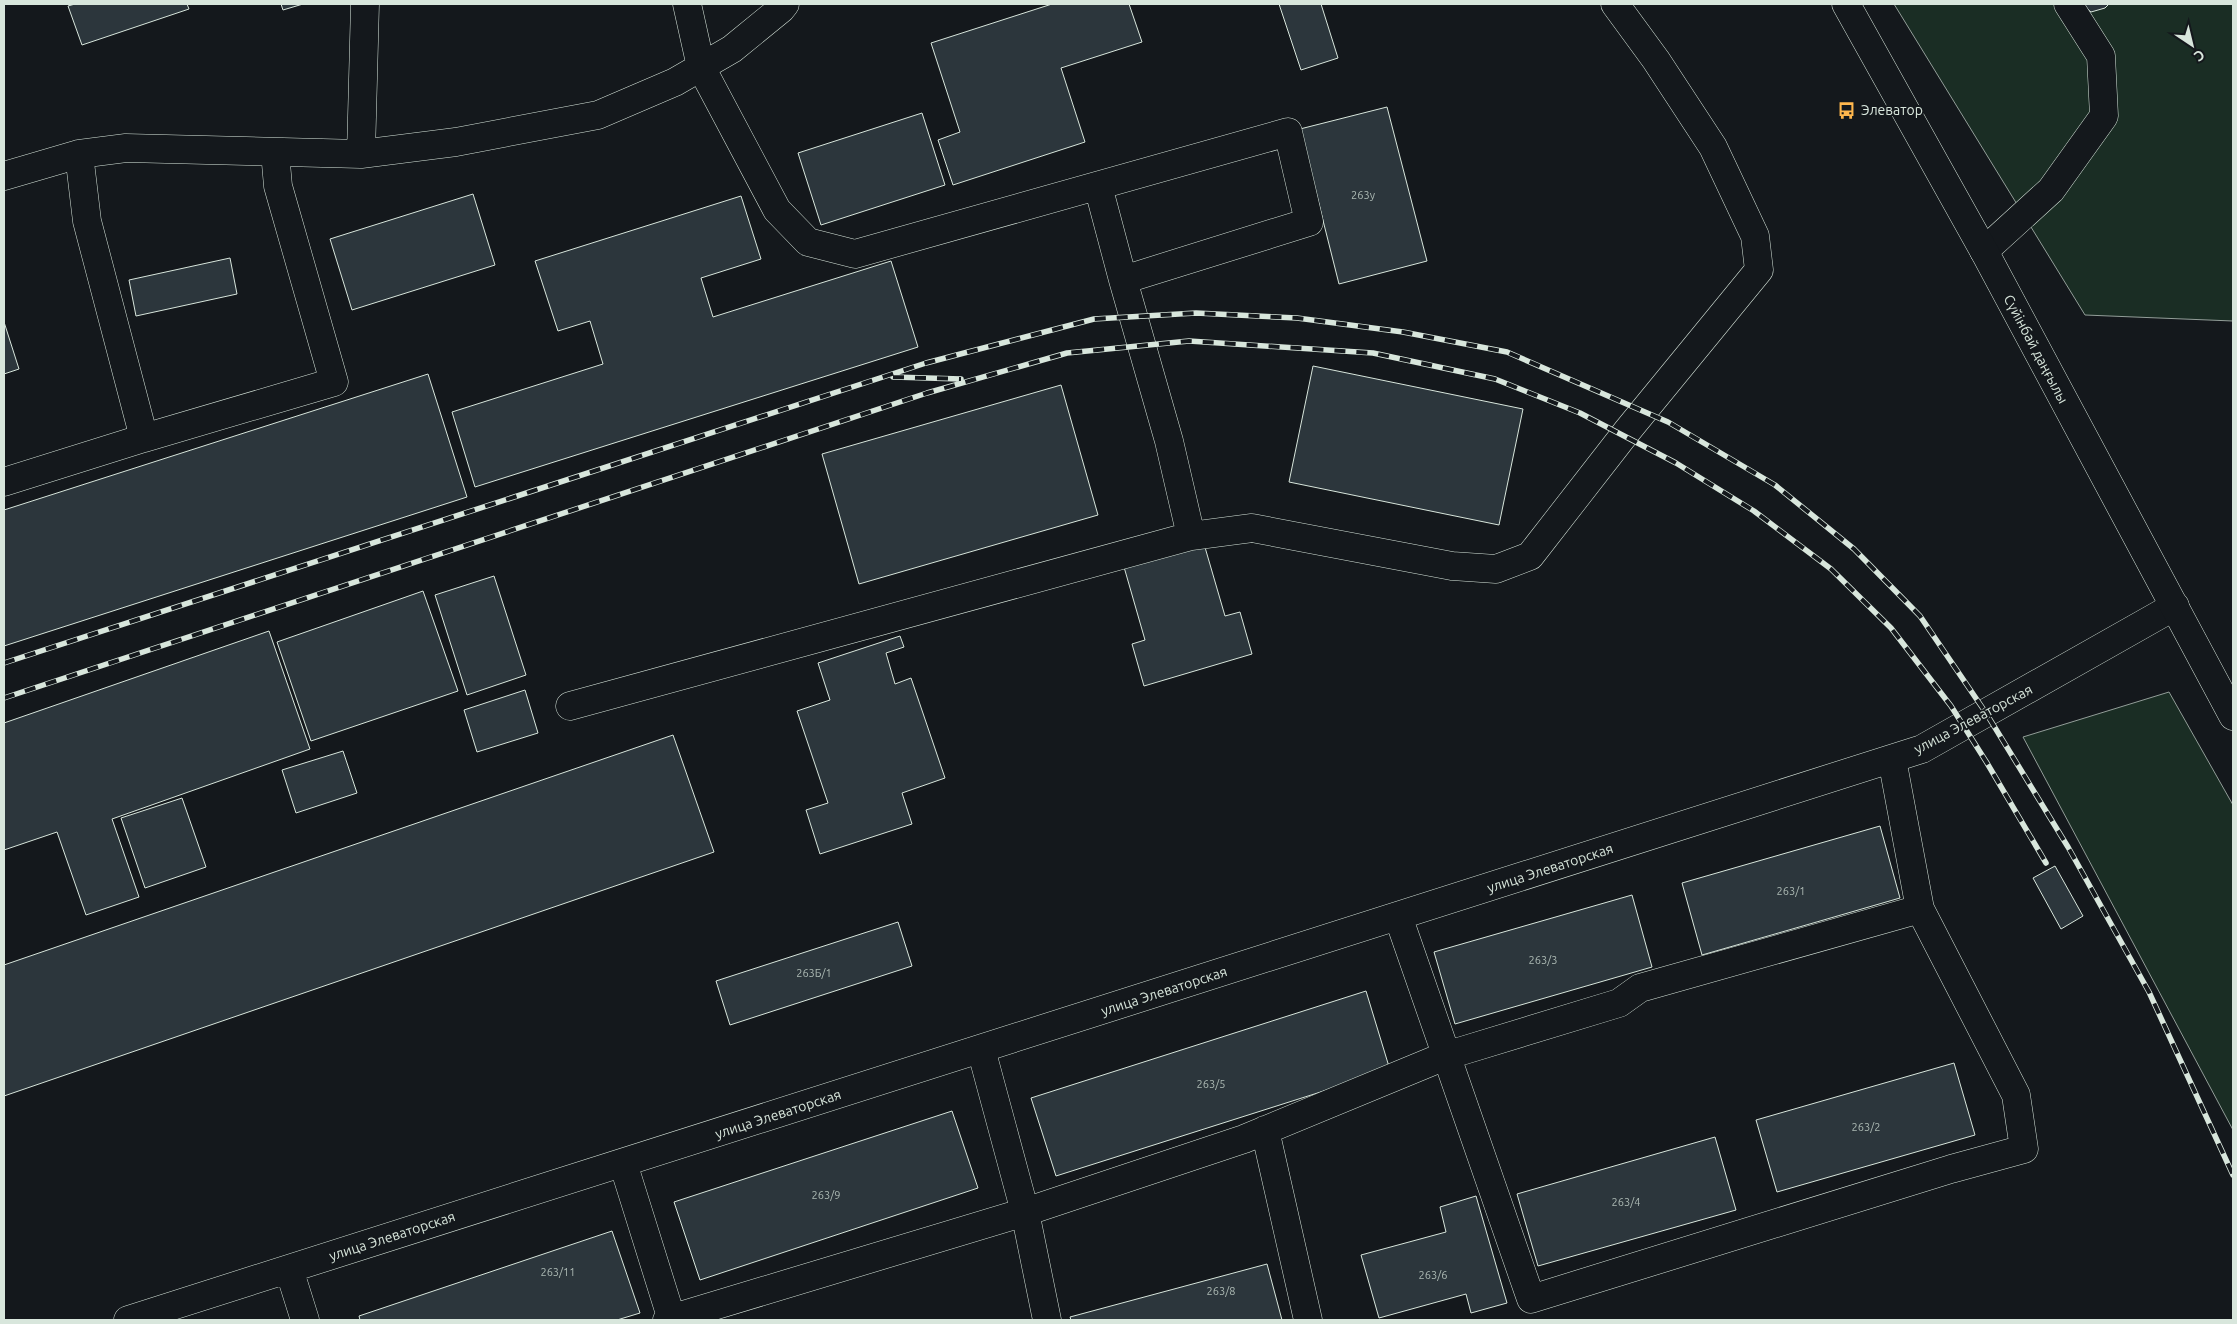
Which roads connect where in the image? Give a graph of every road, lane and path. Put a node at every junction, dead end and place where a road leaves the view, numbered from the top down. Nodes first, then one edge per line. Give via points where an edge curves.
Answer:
1 (365, 4) edge
2 (687, 4) edge
3 (785, 4) edge
4 (1615, 4) edge
5 (1846, 4) edge
6 (2068, 4) edge
7 (701, 67) junction
8 (275, 152) junction
9 (79, 154) junction
10 (361, 154) junction
11 (4, 176) edge
12 (1098, 186) junction
13 (1984, 251) junction
14 (1123, 280) junction
15 (144, 438) junction
16 (4, 482) edge
17 (1190, 536) junction
18 (2175, 606) junction
19 (570, 706) dead end
20 (2230, 707) edge
21 (1892, 759) junction
22 (1920, 909) junction
23 (1398, 916) junction
24 (980, 1049) junction
25 (1445, 1056) junction
26 (1265, 1130) junction
27 (623, 1163) junction
28 (1025, 1212) junction
29 (289, 1269) junction
30 (1534, 1310) edge
31 (128, 1320) edge
32 (305, 1320) edge
33 (670, 1320) edge
34 (1046, 1320) edge
35 (1308, 1320) edge

1 - 10 street
2 - 7 street
3 - 7 street via 732,49
4 - 17 street via 1713,147 1755,236 1759,270 1530,556 1496,569 1452,566 1252,528
5 - 13 street, Сүйінбай даңғылы
6 - 13 street via 2101,56 2104,116 2051,190
7 - 10 street via 675,82 598,115 456,142
7 - 12 street via 777,210 808,242 855,254
8 - 9 street via 126,148
8 - 10 street
8 - 15 street via 278,186 334,382
9 - 11 street
9 - 15 street via 87,221
12 - 14 street
12 - 14 street via 1288,132 1309,222
13 - 18 street, Сүйінбай даңғылы
14 - 17 street via 1168,440
15 - 16 street
17 - 19 street
18 - 20 street, Сүйінбай даңғылы
18 - 21 street, улица Элеваторская via 1922,749
21 - 22 street
21 - 23 street, улица Элеваторская
22 - 25 street via 1640,988 1619,1003
22 - 30 street via 2016,1095 2024,1149 1951,1169
23 - 24 street, улица Элеваторская
23 - 25 street
24 - 27 street, улица Элеваторская
24 - 28 street
25 - 26 street
25 - 30 street
26 - 28 street
26 - 35 street
27 - 29 street, улица Элеваторская
27 - 33 street
28 - 33 street
28 - 34 street
29 - 31 street, улица Элеваторская
29 - 32 street

